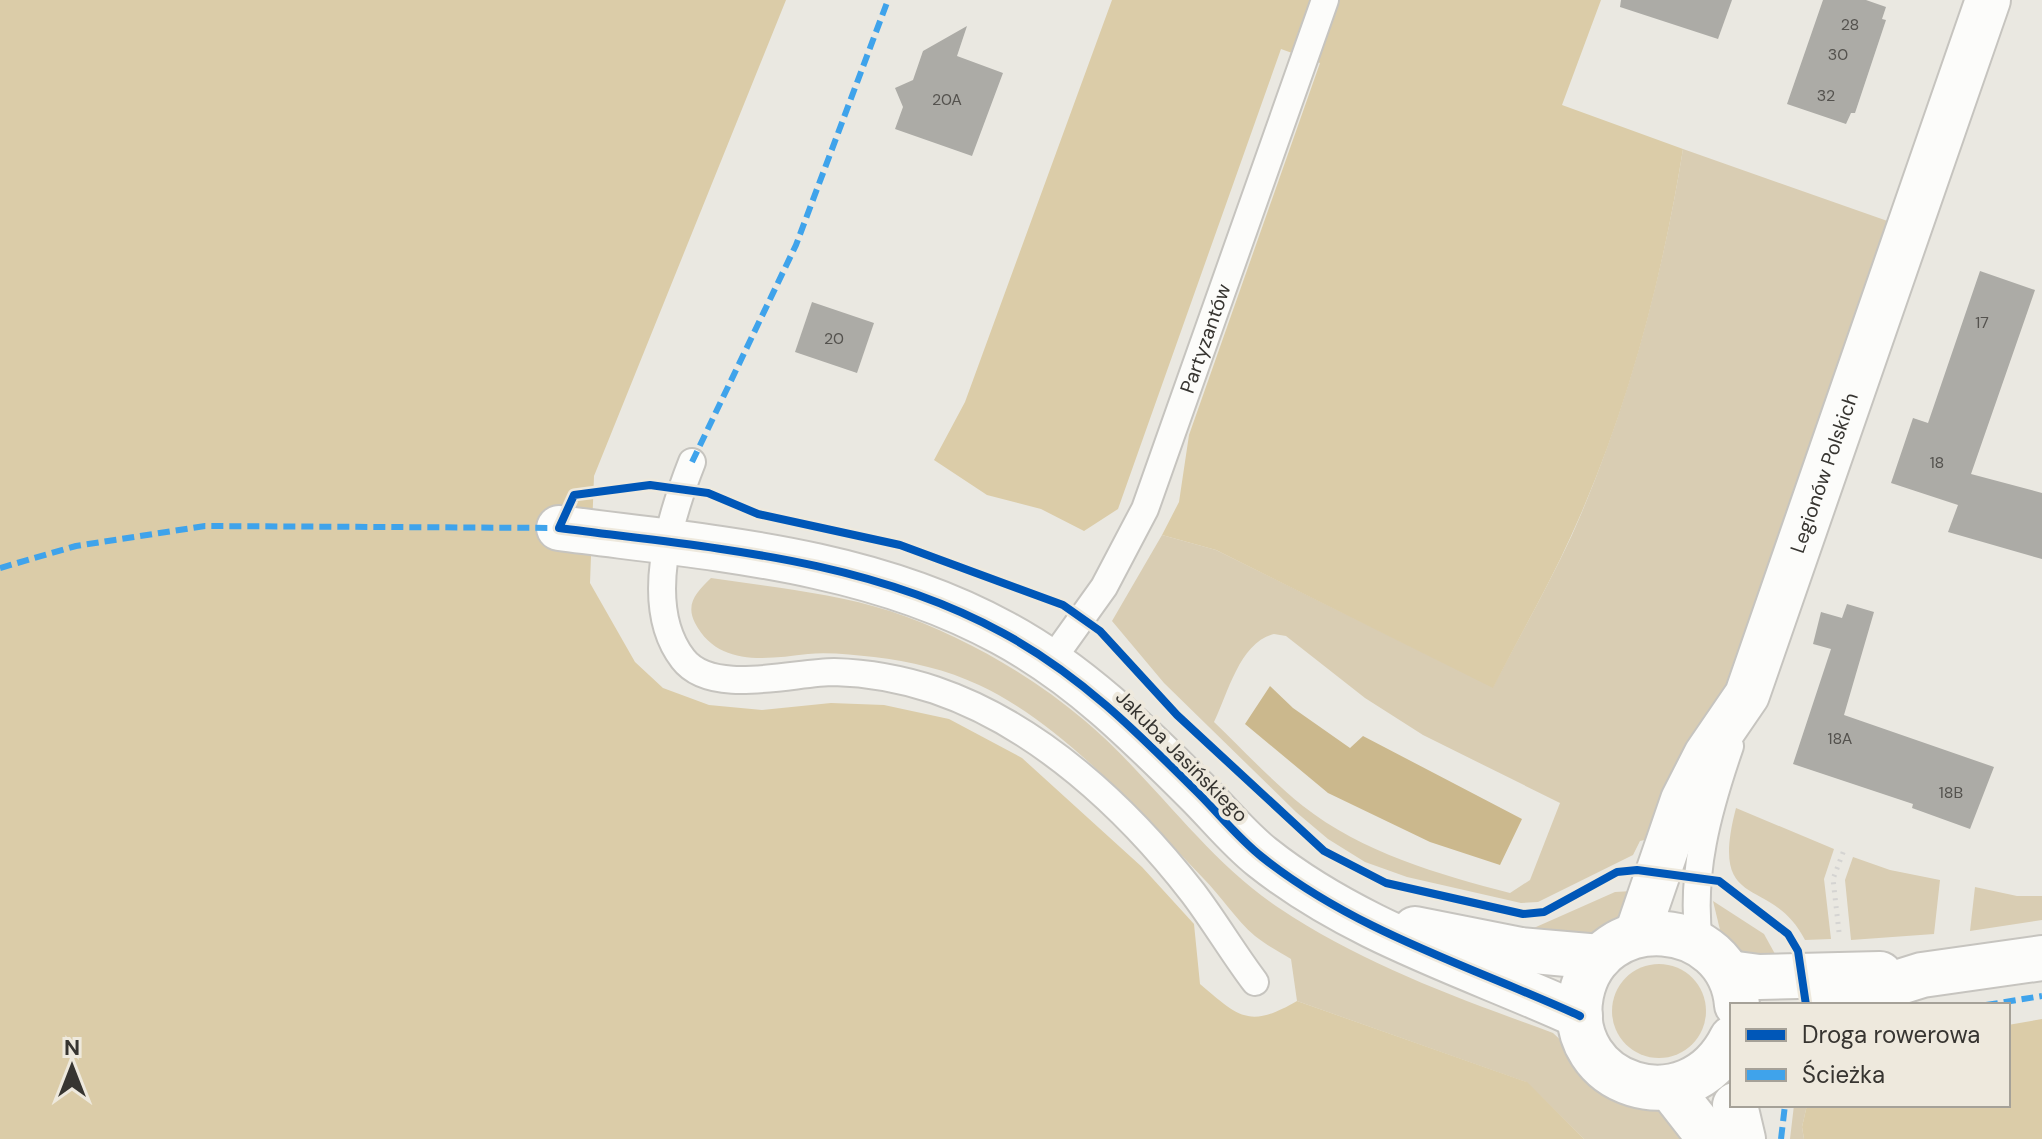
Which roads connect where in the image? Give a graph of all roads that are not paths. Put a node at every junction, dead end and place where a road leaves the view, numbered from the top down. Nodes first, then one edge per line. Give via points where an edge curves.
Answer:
1 (1325, 0) edge
2 (1988, 0) edge
3 (692, 462) dead end
4 (559, 528) dead end
5 (668, 543) junction
6 (1051, 661) junction
7 (1747, 695) junction
8 (1365, 921) junction
9 (1699, 942) junction
10 (1618, 946) junction
11 (2042, 958) edge
12 (1922, 975) junction
13 (1255, 982) dead end
14 (1733, 989) edge
15 (1832, 1003) edge
16 (1580, 1016) junction
17 (1729, 1061) edge
18 (1670, 1088) junction
19 (1735, 1107) edge
20 (1710, 1139) edge
21 (1743, 1139) edge

1 - 6 lane, Partyzantów via 1145,509 1104,587
2 - 7 street, Legionów Polskich
3 - 5 lane
4 - 5 street, Jakuba Jasińskiego
5 - 6 street, Jakuba Jasińskiego via 793,561 894,586 959,611
5 - 13 lane via 665,626 684,661 706,675 744,681 832,672 886,676 988,710 1041,744 1132,826 1193,893
6 - 8 street, Jakuba Jasińskiego via 1128,723 1260,856
7 - 9 lane via 1703,838 1697,878
7 - 10 street, Legionów Polskich via 1706,755
8 - 10 street, Jakuba Jasińskiego via 1521,950
8 - 16 street, Jakuba Jasińskiego via 1441,960
9 - 10 street, Jakuba Jasińskiego via 1658,932
9 - 14 street via 1716,955
10 - 16 street, Legionów Polskich via 1588,974
11 - 12 street
12 - 14 street via 1759,977
12 - 15 street
16 - 18 street via 1590,1047 1609,1072 1649,1088
17 - 18 street
18 - 20 street
19 - 21 street

